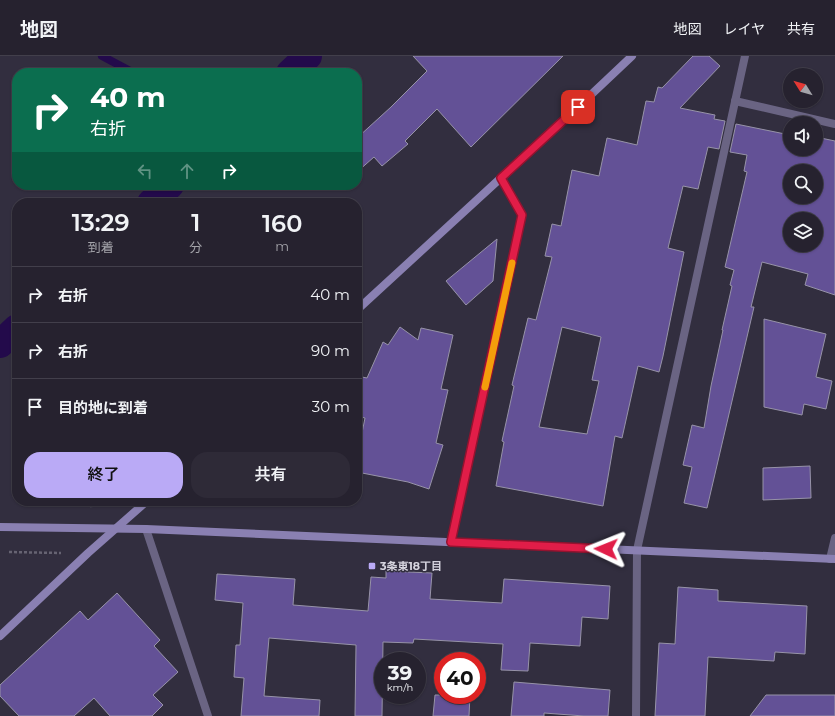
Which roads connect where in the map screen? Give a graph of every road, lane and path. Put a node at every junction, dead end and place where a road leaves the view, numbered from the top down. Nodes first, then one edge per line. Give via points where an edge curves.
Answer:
1 (632, 56) edge
2 (745, 56) edge
3 (735, 101) junction
4 (835, 124) edge
5 (501, 178) junction
6 (362, 305) edge
7 (141, 506) edge
8 (0, 527) edge
9 (114, 529) junction
10 (146, 529) junction
11 (835, 538) edge
12 (451, 542) junction
13 (637, 550) junction
14 (833, 559) edge
15 (0, 636) edge
16 (208, 716) edge
17 (636, 716) edge

1 - 5 street
2 - 3 street
3 - 4 street
3 - 13 street
5 - 6 street
5 - 12 street via 522,215
7 - 9 street
8 - 9 street
9 - 10 street
9 - 15 street
10 - 12 street
10 - 16 street
11 - 14 street
12 - 13 street
13 - 14 street
13 - 17 street

